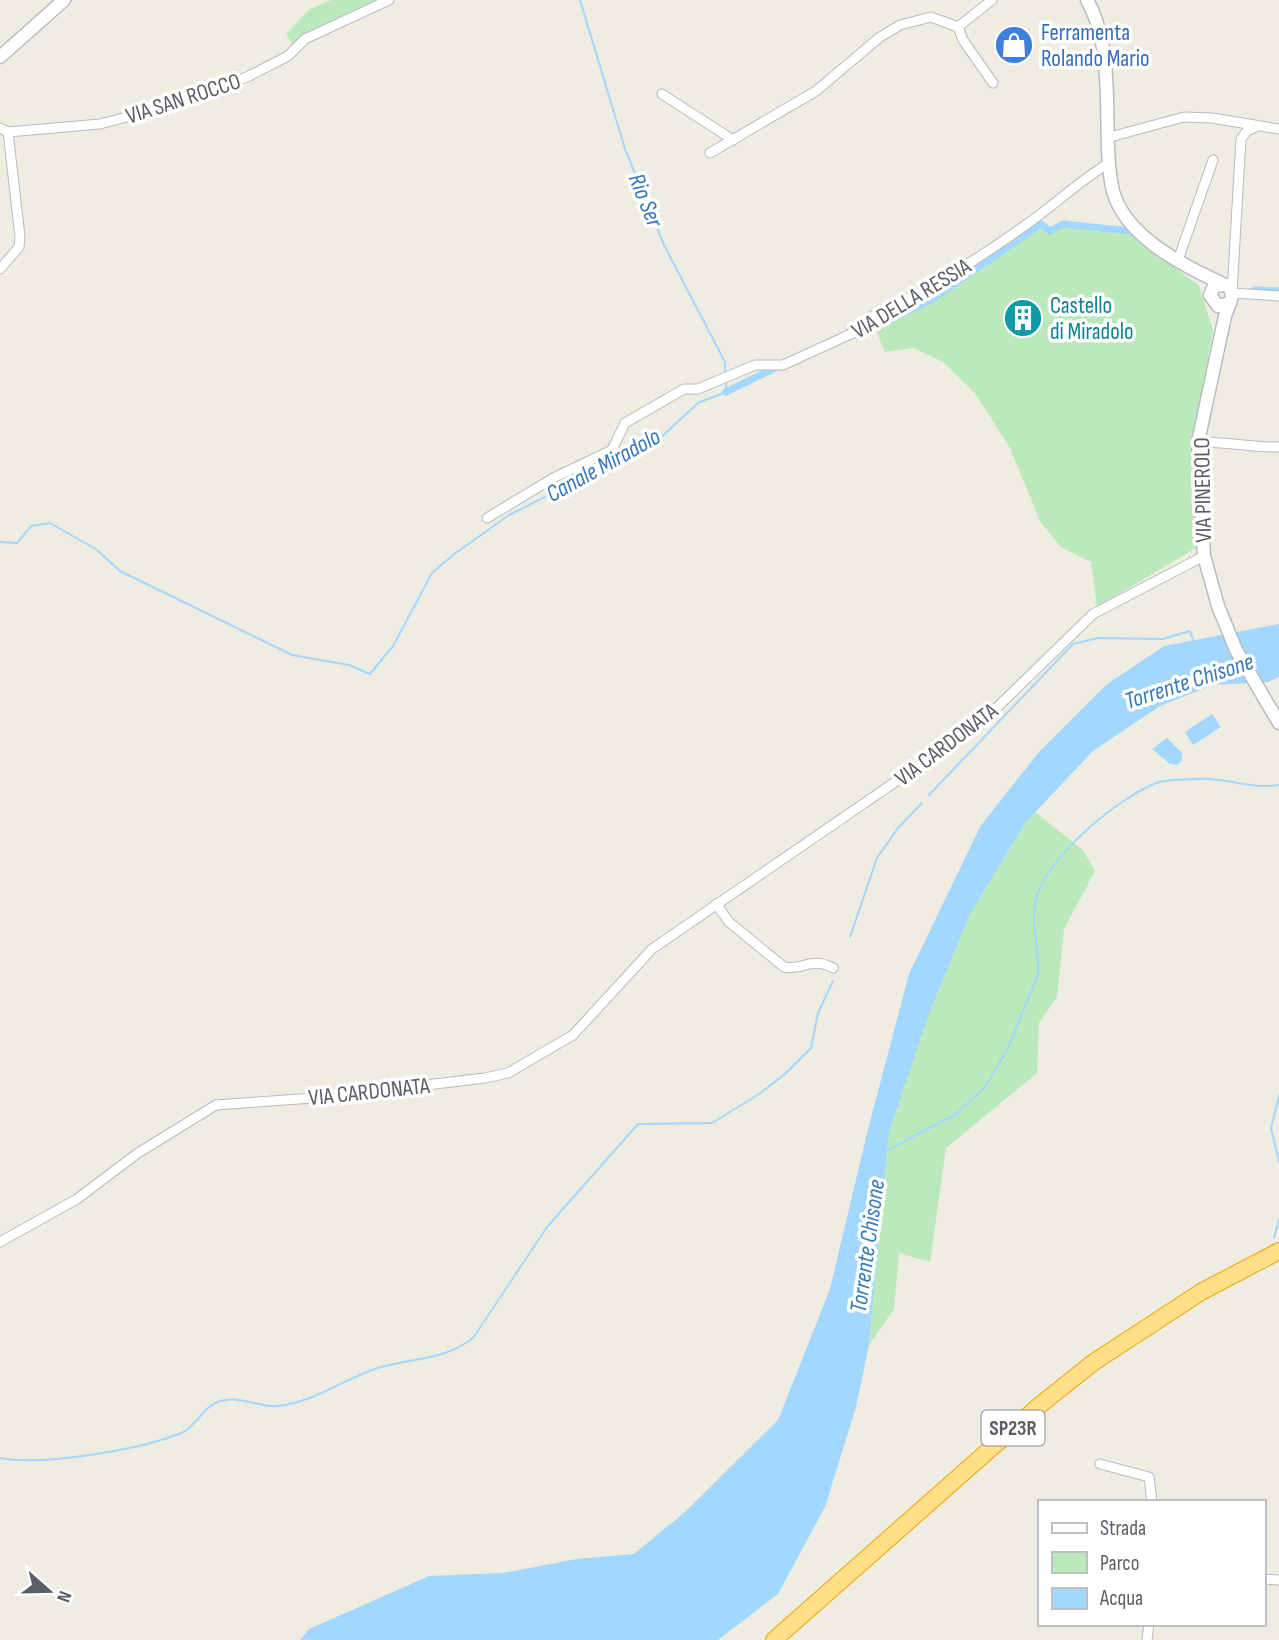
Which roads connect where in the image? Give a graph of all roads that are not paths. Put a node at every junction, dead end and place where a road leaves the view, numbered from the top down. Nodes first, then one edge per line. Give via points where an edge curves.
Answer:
1 (65, 0) edge
2 (388, 0) edge
3 (992, 0) edge
4 (1080, 0) edge
5 (1087, 0) edge
6 (1097, 25) junction
7 (958, 27) junction
8 (0, 57) edge
9 (993, 83) dead end
10 (662, 94) dead end
11 (1256, 127) junction
12 (1279, 129) edge
13 (4, 130) edge
14 (1110, 137) junction
15 (733, 140) junction
16 (710, 153) dead end
17 (1213, 160) dead end
18 (1110, 163) junction
19 (1178, 260) junction
20 (0, 269) edge
21 (1223, 293) junction
22 (1279, 296) edge
23 (1198, 442) junction
24 (1279, 447) edge
25 (487, 518) dead end
26 (1204, 556) junction
27 (1279, 723) edge
28 (716, 904) junction
29 (833, 968) dead end
30 (0, 1242) edge
31 (1279, 1251) edge
32 (1279, 1259) edge
33 (1100, 1464) dead end
34 (1152, 1500) edge
35 (774, 1640) edge
36 (784, 1640) edge

1 - 8 street
2 - 13 street, VIA SAN ROCCO via 305,39 288,56 249,76 188,102 100,124
3 - 7 street
4 - 6 street
5 - 6 street
6 - 14 street via 1106,71
7 - 9 street
7 - 15 street via 931,17 900,25 816,91
10 - 15 street
11 - 12 street
11 - 14 street via 1184,117
11 - 21 street via 1241,139 1233,268
13 - 20 street via 20,237 19,247
14 - 18 street
15 - 16 street
17 - 19 street
18 - 19 street via 1120,206 1147,238
18 - 25 street, VIA DELLA RESSIA via 1069,188 1045,211 963,270 870,317 864,328 783,365 755,366 698,389 684,389 648,407 625,422 612,450 555,477
19 - 21 street
21 - 22 street
21 - 23 street, VIA PINEROLO via 1221,332
23 - 24 street
23 - 26 street, VIA PINEROLO
26 - 27 street, VIA PINEROLO via 1218,606
26 - 28 street, VIA CARDONATA via 1093,614 981,723
28 - 29 street via 729,922 784,967 813,961
28 - 30 street, VIA CARDONATA via 652,949 573,1035 508,1073 327,1097 216,1105 149,1146 77,1199
31 - 35 highway, SP23R via 1191,1298 1094,1362
32 - 36 highway, SP23R via 1160,1324 1100,1367
33 - 34 street via 1149,1478

